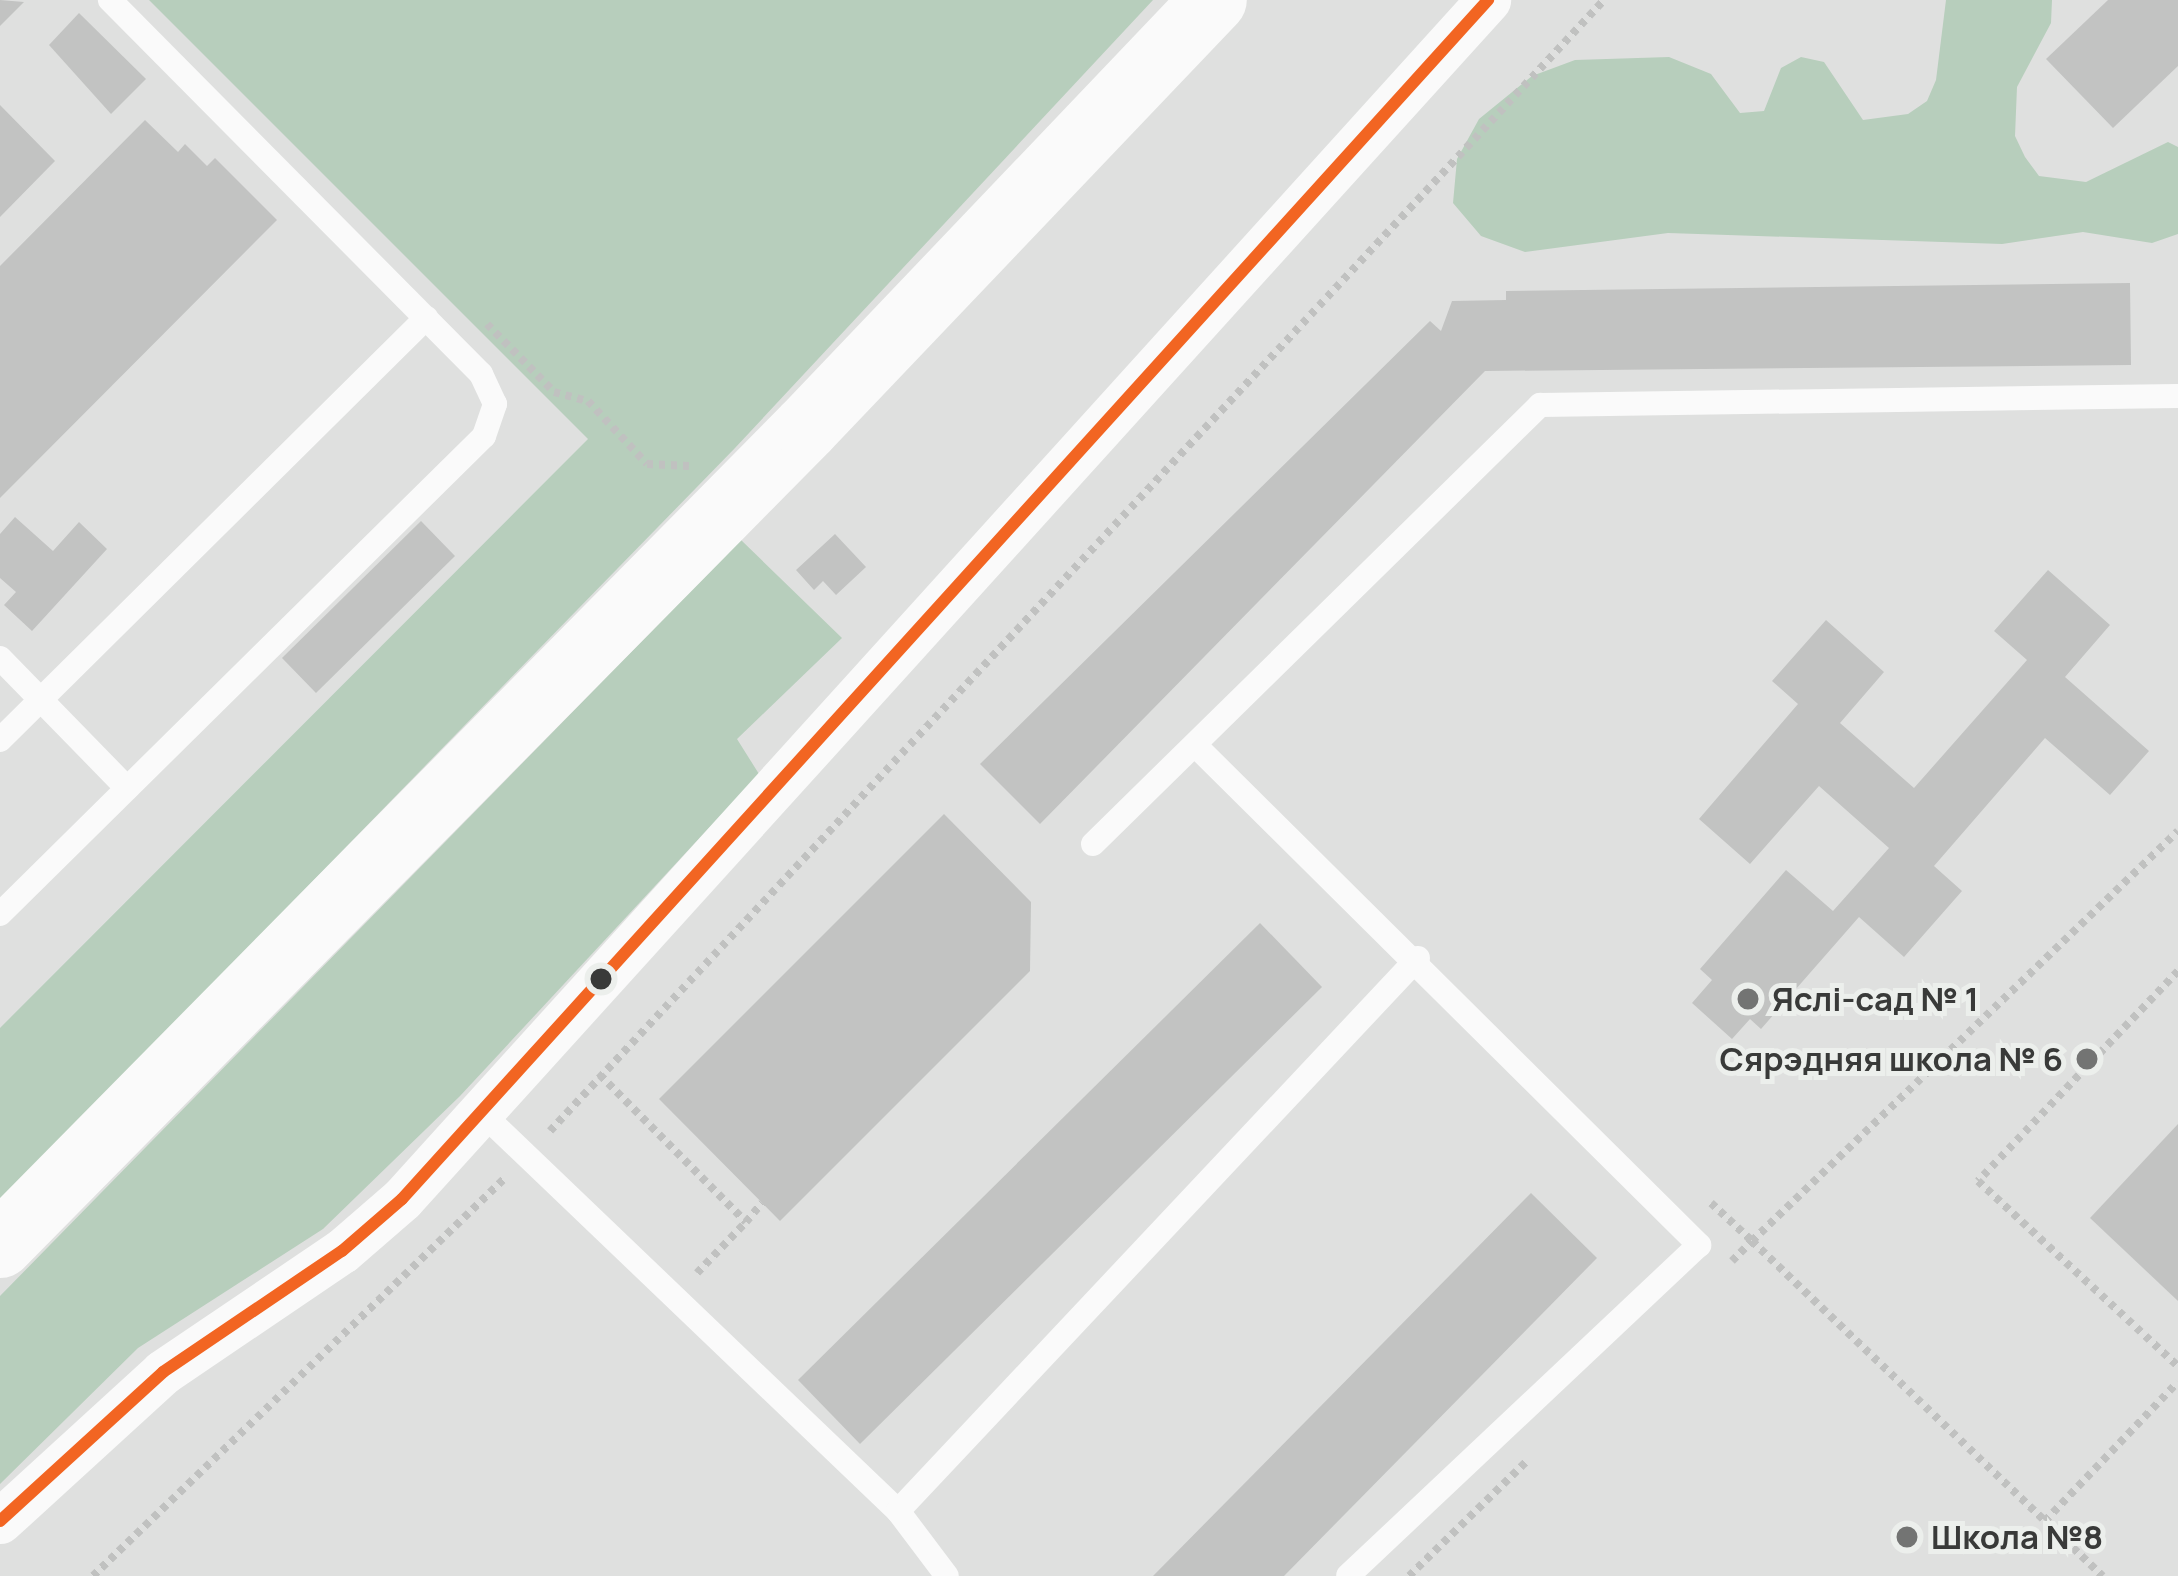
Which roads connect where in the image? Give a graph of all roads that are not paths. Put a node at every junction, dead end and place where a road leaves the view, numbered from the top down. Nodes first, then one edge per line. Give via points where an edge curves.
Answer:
1 (110, 0) edge
2 (1214, 0) edge
3 (1488, 0) edge
4 (427, 318) junction
5 (2178, 396) edge
6 (0, 658) edge
7 (42, 699) junction
8 (0, 740) edge
9 (1196, 746) junction
10 (128, 788) junction
11 (1093, 844) dead end
12 (0, 914) edge
13 (1418, 958) junction
14 (484, 1114) junction
15 (0, 1245) edge
16 (898, 1511) junction
17 (0, 1521) edge
18 (947, 1576) edge
19 (1348, 1576) edge

1 - 4 lane
2 - 15 main road via 806,428
3 - 14 street
4 - 7 lane
4 - 10 lane via 481,374 495,404 484,436
5 - 9 lane via 1540,405
6 - 7 lane
7 - 8 lane
7 - 10 lane
9 - 11 lane
9 - 13 lane
10 - 12 lane
13 - 16 lane
13 - 19 lane via 1699,1245
14 - 16 lane
14 - 17 street via 342,1251 163,1372
16 - 18 lane

